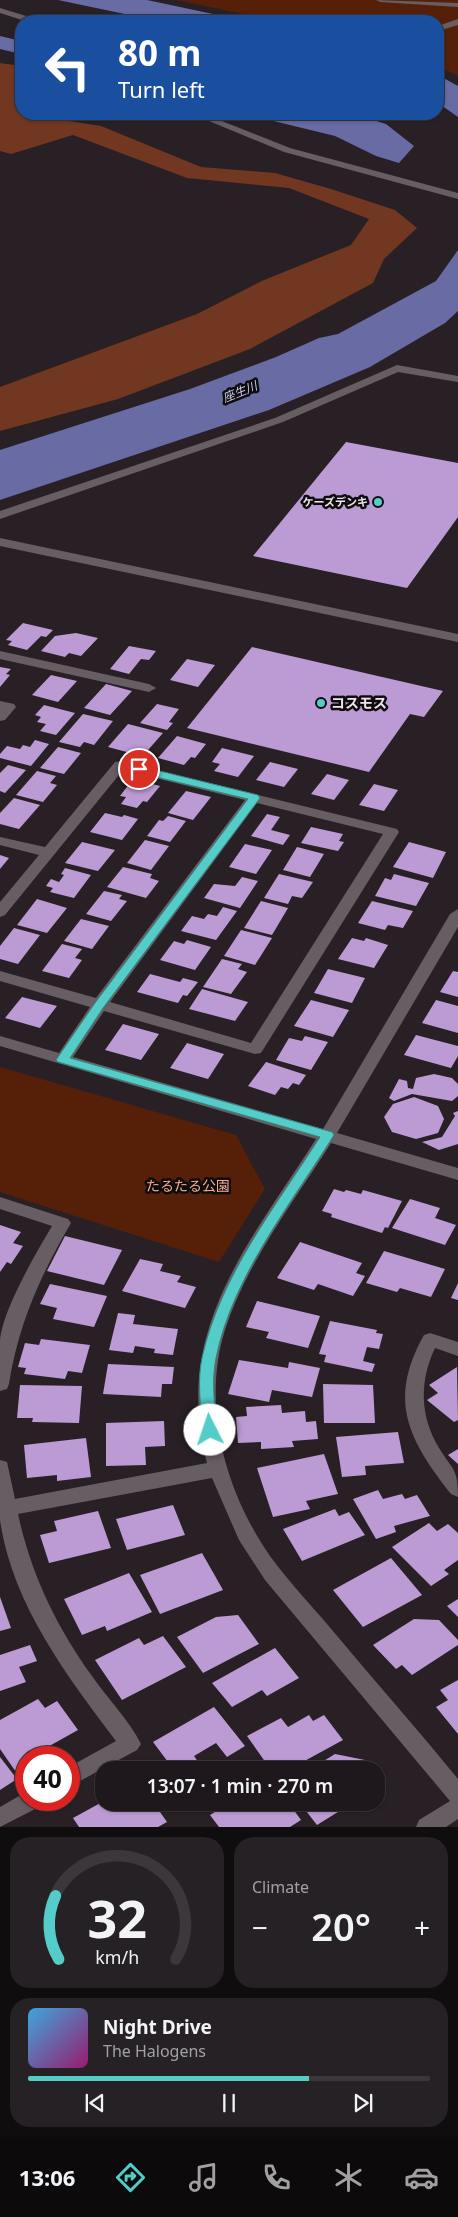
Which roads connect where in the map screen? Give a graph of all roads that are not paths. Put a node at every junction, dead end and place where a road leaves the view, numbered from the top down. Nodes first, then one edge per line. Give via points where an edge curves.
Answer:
1 (380, 0) edge
2 (458, 5) edge
3 (0, 10) edge
4 (15, 15) edge
5 (458, 22) edge
6 (444, 27) edge
7 (212, 120) edge
8 (458, 196) edge
9 (458, 380) edge
10 (0, 515) edge
11 (0, 542) edge
12 (458, 638) edge
13 (0, 655) edge
14 (149, 688) dead end
15 (0, 705) edge
16 (0, 717) edge
17 (254, 798) junction
18 (0, 841) edge
19 (48, 852) junction
20 (0, 912) edge
21 (458, 914) edge
22 (0, 976) edge
23 (99, 1006) junction
24 (0, 1041) edge
25 (62, 1060) junction
26 (327, 1135) junction
27 (458, 1174) edge
28 (0, 1203) edge
29 (458, 1349) edge
30 (2, 1359) edge
31 (0, 1384) edge
32 (0, 1468) edge
33 (218, 1469) junction
34 (458, 1488) edge
35 (7, 1508) junction
36 (80, 1772) edge
37 (458, 1795) edge
38 (458, 1808) edge
39 (15, 1809) edge
40 (0, 1818) edge
41 (427, 1827) edge

1 - 2 street
3 - 4 street
5 - 6 street
7 - 8 street via 287,150
9 - 10 street via 397,368 279,420
11 - 12 street
13 - 14 street
15 - 16 street via 9,707
17 - 19 street via 120,765
17 - 23 street
17 - 23 street via 392,832 255,1049
18 - 19 street
19 - 20 street
21 - 26 street
22 - 23 street
23 - 25 street
24 - 25 street
25 - 26 street
26 - 27 street
26 - 33 street via 228,1298 209,1359 207,1394
28 - 30 street via 62,1223 30,1284
29 - 34 street via 430,1340 413,1380 414,1406 423,1436 438,1464
30 - 31 street
32 - 35 street
33 - 35 street
33 - 37 street via 231,1506 265,1565
35 - 36 street via 19,1557 38,1606 64,1653 130,1744
38 - 41 street
39 - 40 street

